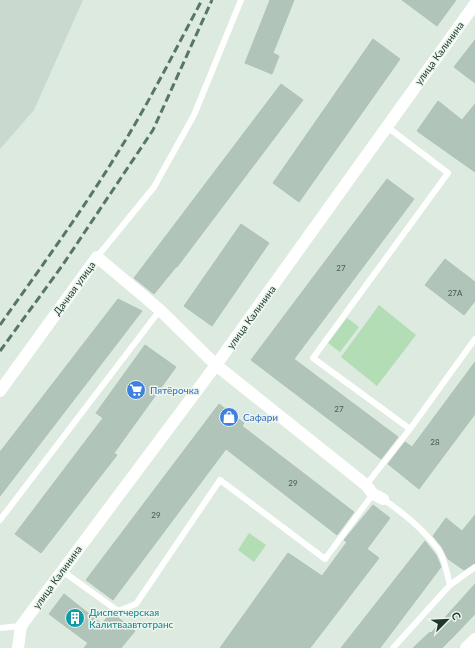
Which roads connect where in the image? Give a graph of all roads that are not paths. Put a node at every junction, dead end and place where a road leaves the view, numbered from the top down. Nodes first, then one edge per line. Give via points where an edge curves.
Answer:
1 (241, 0) edge
2 (475, 4) edge
3 (386, 126) junction
4 (97, 257) junction
5 (160, 310) junction
6 (475, 339) edge
7 (216, 365) junction
8 (0, 392) edge
9 (410, 429) junction
10 (374, 493) junction
11 (0, 520) edge
12 (475, 567) edge
13 (61, 570) junction
14 (450, 585) junction
15 (21, 626) junction
16 (0, 628) edge
17 (475, 639) edge
18 (18, 648) edge
19 (393, 648) edge
20 (466, 648) edge

1 - 4 lane via 194,115 154,187
2 - 3 street, улица Калинина
3 - 7 street, улица Калинина
3 - 9 lane via 448,173 313,358
4 - 5 street, Дачная улица
4 - 8 street, Дачная улица
5 - 7 street, Дачная улица
5 - 11 lane
6 - 9 lane
7 - 10 street, Дачная улица
7 - 13 street, улица Калинина
9 - 10 lane
10 - 13 lane via 325,559 220,480 136,604 118,611
10 - 14 lane via 396,508 439,550
12 - 14 lane
13 - 15 street, улица Калинина
14 - 19 lane
15 - 16 lane
15 - 18 street
17 - 20 street

